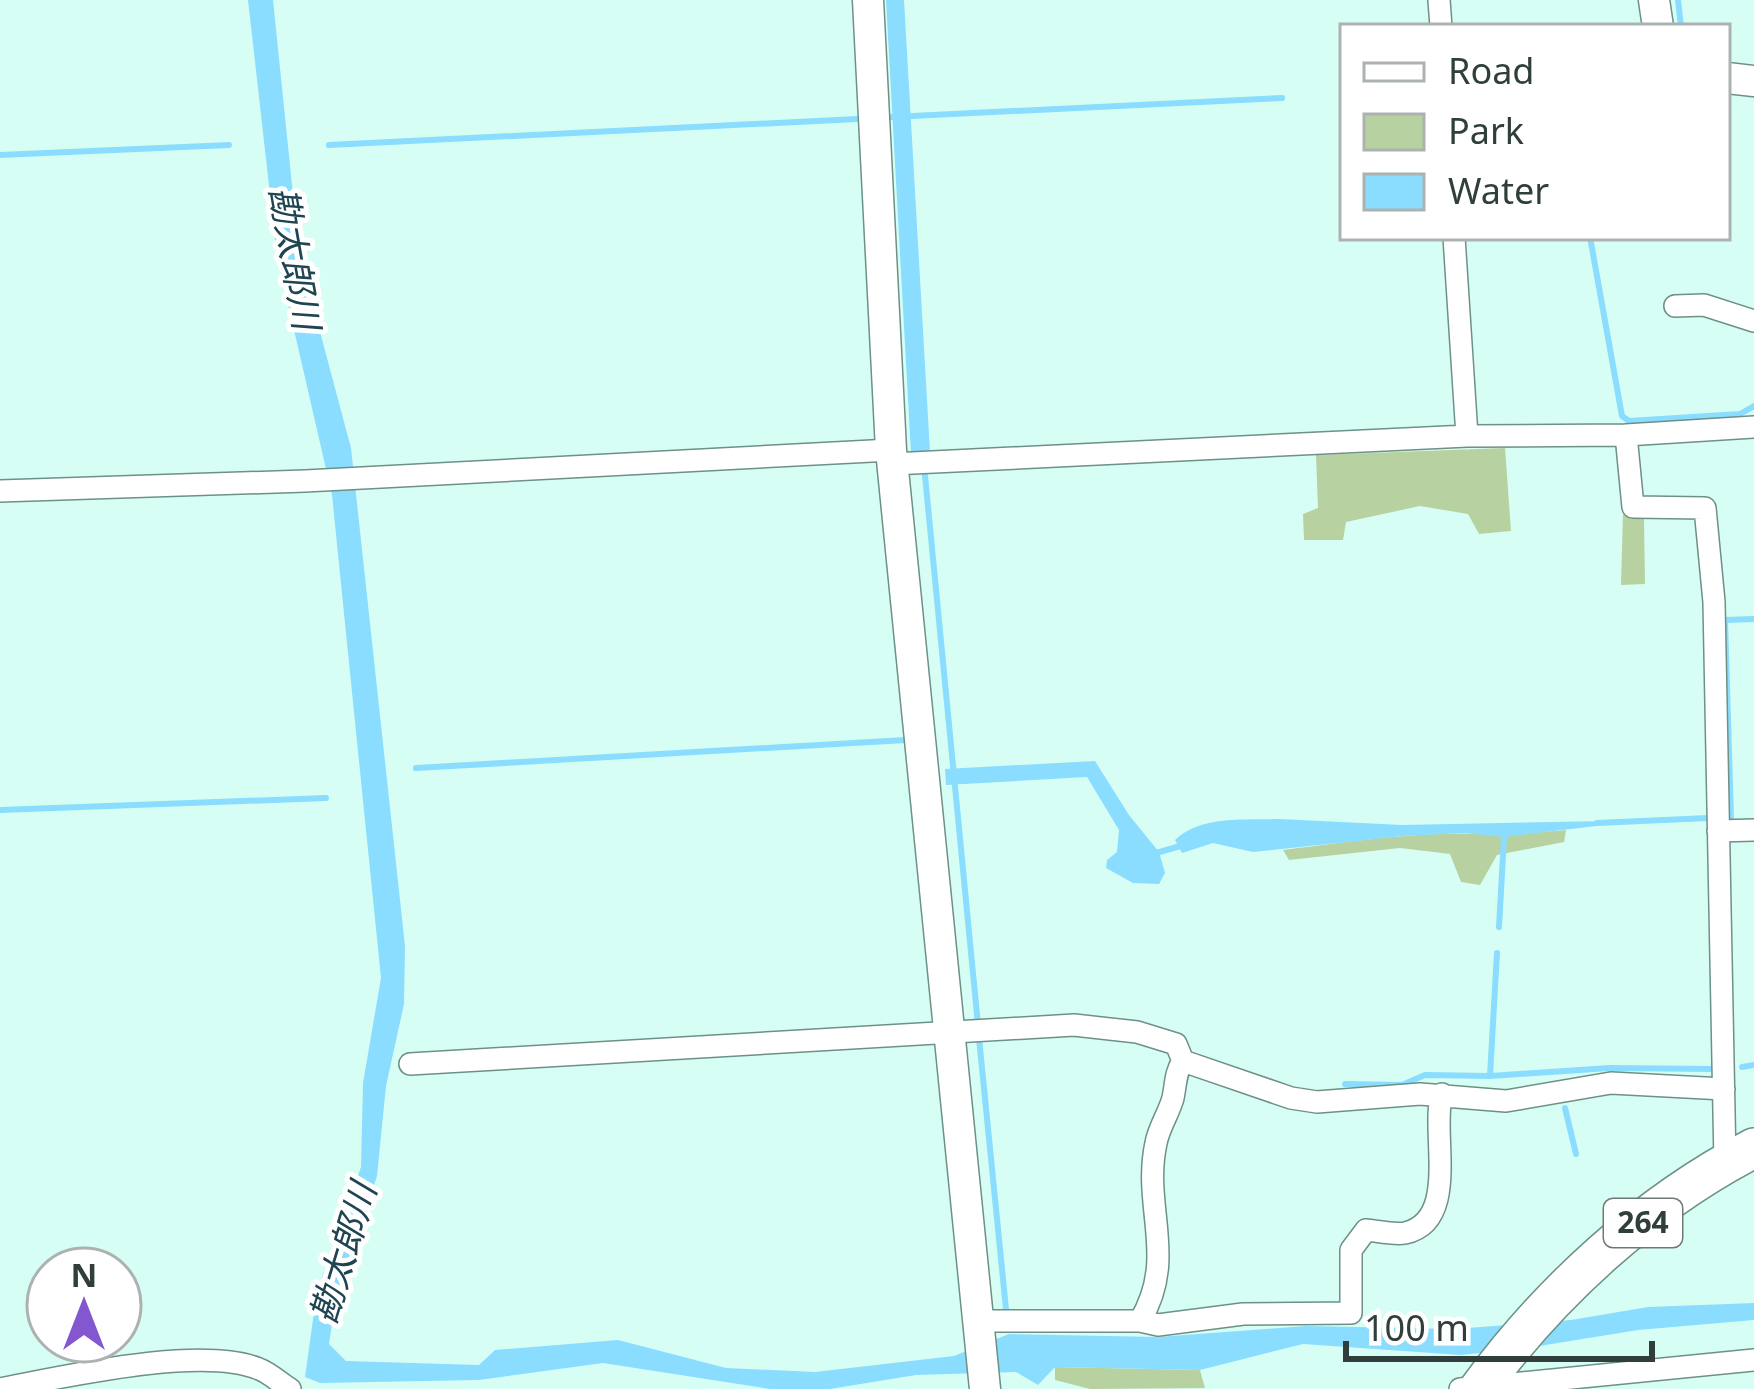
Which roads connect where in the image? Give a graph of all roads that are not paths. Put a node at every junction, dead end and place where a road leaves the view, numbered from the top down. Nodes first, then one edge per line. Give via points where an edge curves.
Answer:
1 (868, 0) edge
2 (1454, 240) edge
3 (1675, 306) dead end
4 (1754, 321) edge
5 (1754, 427) edge
6 (1626, 435) junction
7 (1467, 436) junction
8 (896, 459) junction
9 (0, 491) edge
10 (1754, 830) edge
11 (1718, 831) junction
12 (957, 1033) junction
13 (1183, 1061) junction
14 (410, 1064) dead end
15 (1724, 1089) junction
16 (1442, 1094) junction
17 (1740, 1155) edge
18 (1140, 1321) junction
19 (980, 1328) junction
20 (1754, 1360) edge
21 (1479, 1383) edge
22 (985, 1387) edge
23 (0, 1389) edge
24 (290, 1389) edge

1 - 8 street
2 - 7 street
3 - 4 street via 1704,304
5 - 6 street
6 - 7 street
6 - 11 street via 1633,507 1705,508
7 - 8 street
8 - 9 street
8 - 12 street
10 - 11 street
11 - 15 street
12 - 13 street via 1074,1025 1137,1032 1176,1043
12 - 14 street
12 - 19 street
13 - 16 street via 1317,1102
13 - 18 street via 1156,1144 1160,1248 1155,1296
15 - 16 street via 1611,1083 1506,1101
15 - 17 street
16 - 18 street via 1441,1190 1407,1233 1366,1231 1351,1250 1351,1312
17 - 21 highway, 264 via 1584,1271
18 - 19 street
19 - 22 street
20 - 21 street
23 - 24 street via 213,1360 258,1368

